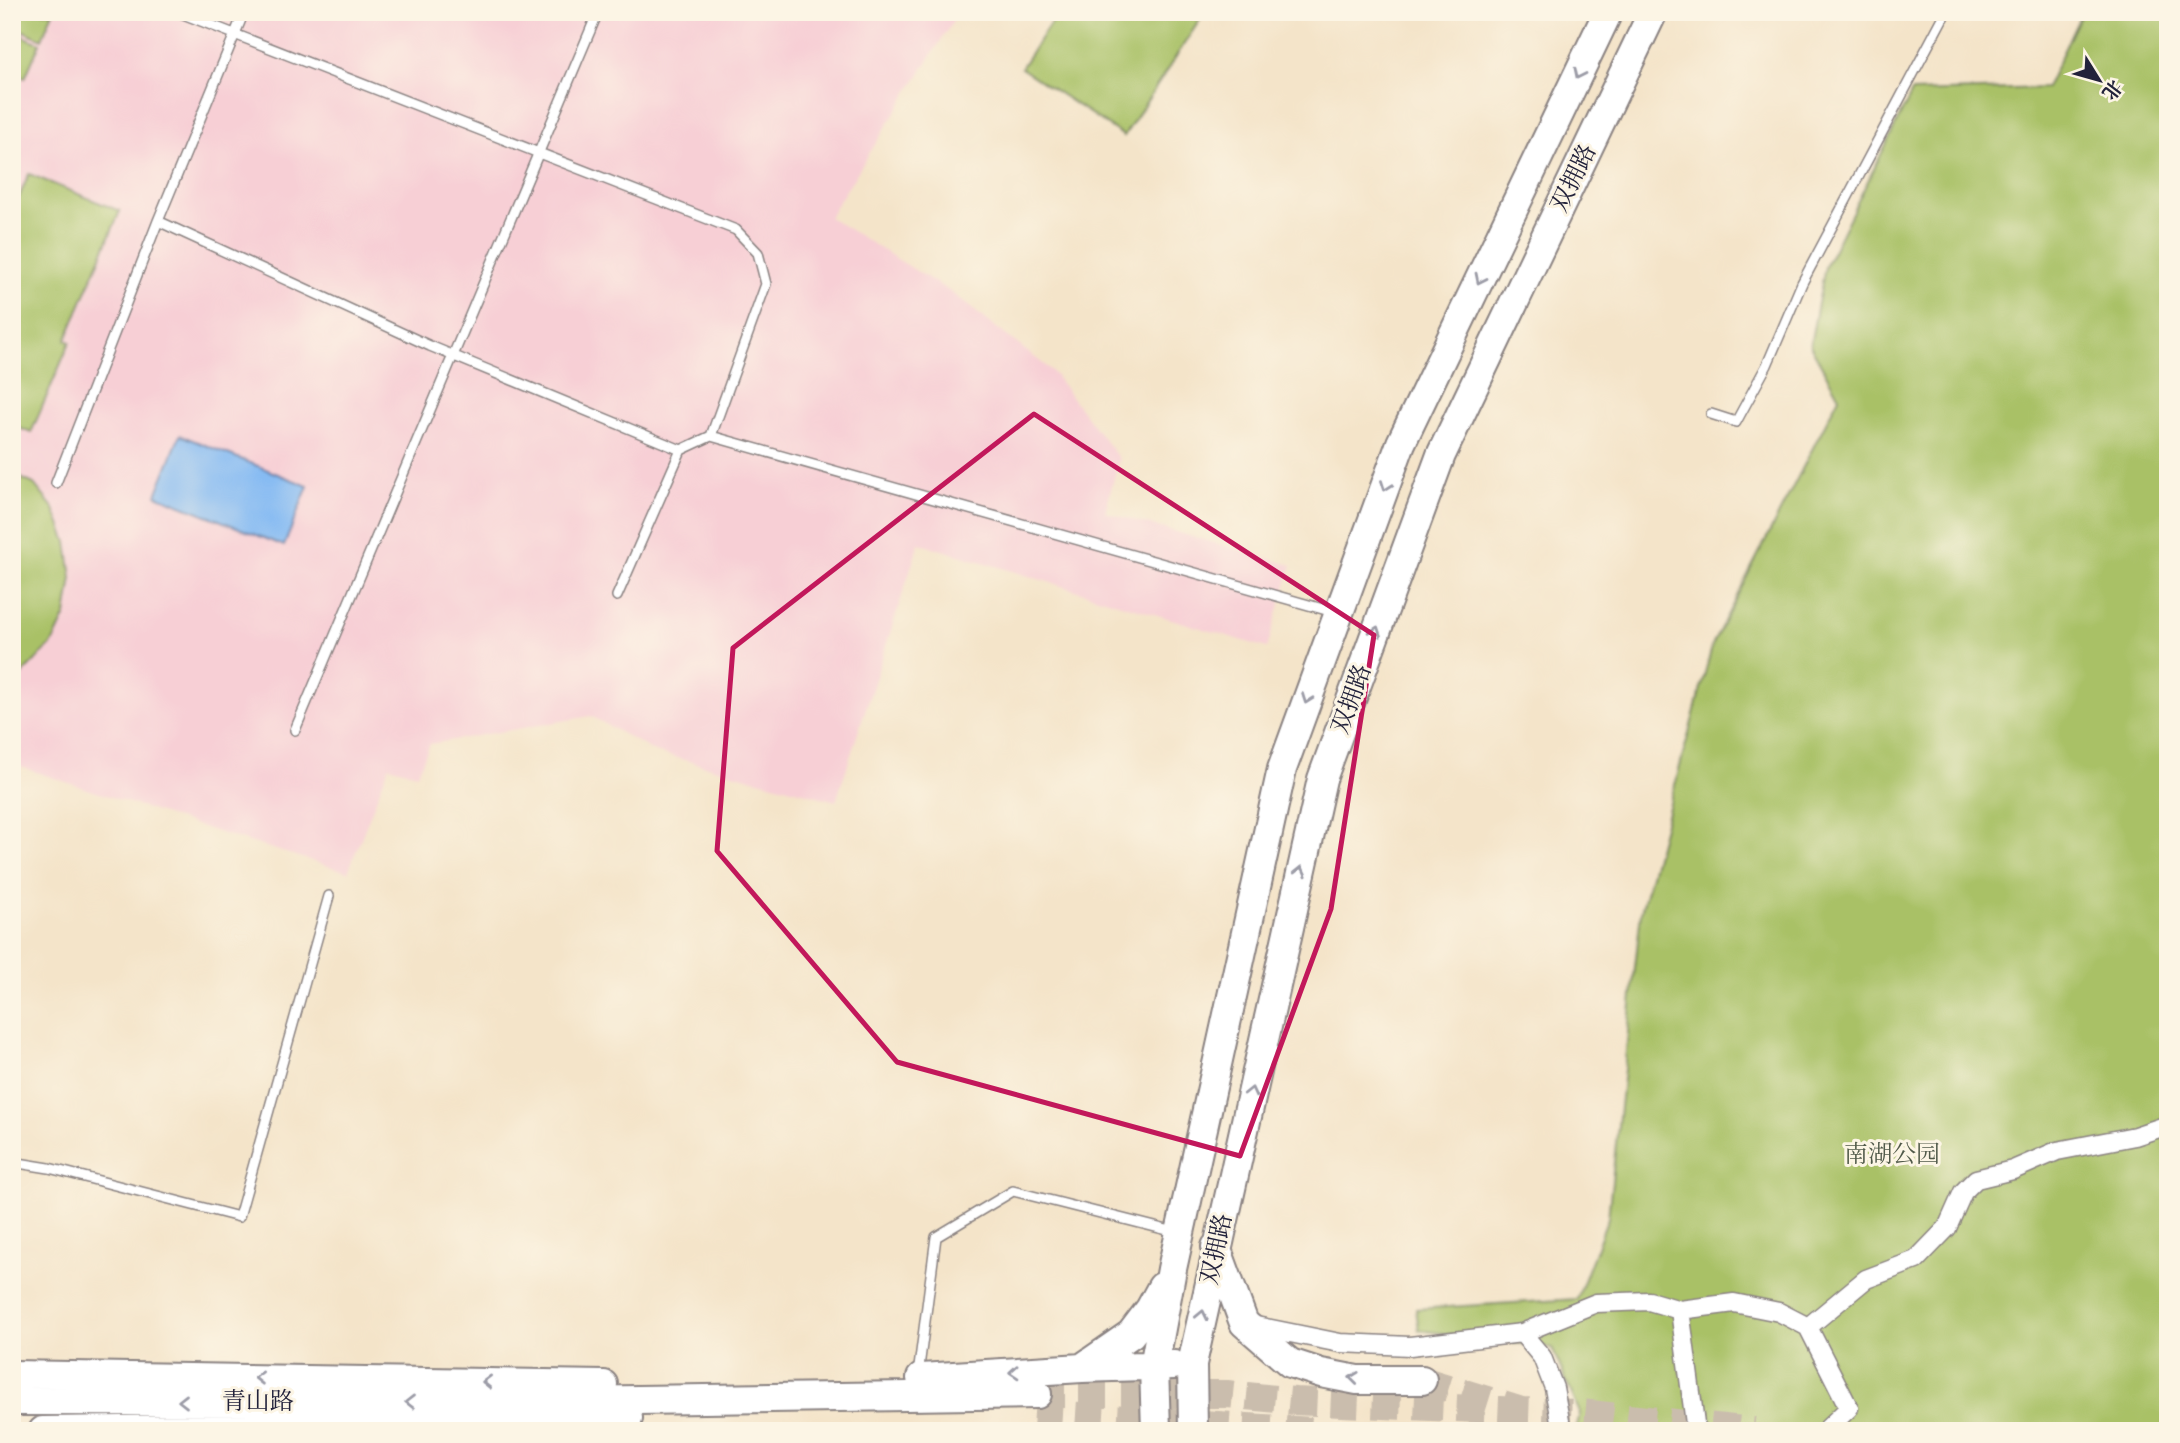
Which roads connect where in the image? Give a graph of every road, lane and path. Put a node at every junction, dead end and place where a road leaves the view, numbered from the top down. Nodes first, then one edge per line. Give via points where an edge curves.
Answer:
1 (178, 12) edge
2 (244, 12) edge
3 (598, 12) edge
4 (1608, 12) edge
5 (1653, 12) edge
6 (1946, 12) edge
7 (235, 34) junction
8 (538, 154) junction
9 (158, 221) junction
10 (453, 356) junction
11 (1711, 414) dead end
12 (711, 436) junction
13 (681, 450) junction
14 (56, 483) dead end
15 (617, 596) dead end
16 (1338, 614) junction
17 (295, 730) dead end
18 (329, 896) dead end
19 (2168, 1125) edge
20 (12, 1162) edge
21 (1180, 1233) junction
22 (1216, 1247) junction
23 (1172, 1269) junction
24 (1680, 1310) junction
25 (1244, 1324) junction
26 (1808, 1327) junction
27 (1522, 1333) junction
28 (1192, 1364) junction
29 (1154, 1366) junction
30 (1082, 1368) junction
31 (12, 1374) edge
32 (918, 1378) junction
33 (1422, 1380) tunnel mouth
34 (604, 1384) junction
35 (12, 1401) edge
36 (503, 1402) junction
37 (529, 1428) edge
38 (43, 1431) edge
39 (1156, 1431) edge
40 (1193, 1431) edge
41 (1562, 1431) edge
42 (1696, 1431) edge
43 (1825, 1431) edge

1 - 7 lane
2 - 7 lane
3 - 8 lane
4 -> 16 main road, 双拥路 via 1401,443
22 -> 5 main road, 双拥路 via 1322,779 1441,455
6 - 11 lane via 1802,283 1767,365 1736,422
7 - 8 lane
7 - 9 lane
8 - 10 lane
8 - 12 lane via 736,230 758,253 766,284
9 - 10 lane
9 - 14 lane
10 - 13 lane
10 - 17 lane
12 - 13 lane
12 - 16 lane
13 - 15 lane
16 -> 21 main road, 双拥路 via 1282,769
18 - 20 lane via 239,1217
19 - 26 street via 2057,1151 1976,1180 1963,1192 1947,1228 1916,1260 1866,1279
21 - 23 main road, 双拥路
21 - 32 lane via 1013,1191 936,1237
22 - 25 main road
28 -> 22 main road, 双拥路
23 - 29 main road, 双拥路
23 - 30 main road via 1131,1334
24 - 26 street via 1734,1303 1779,1312
24 - 27 street via 1649,1301 1596,1303
24 - 42 street
25 - 27 street via 1340,1343 1410,1346
33 -> 25 main road via 1357,1380 1321,1373 1290,1363
26 - 43 street via 1849,1408
27 - 41 street via 1542,1357
28 - 29 main road
28 - 40 main road, 双拥路
29 - 30 main road
29 - 39 main road, 双拥路
30 -> 32 main road
34 -> 31 street
32 - 34 main road
34 - 36 main road
36 -> 35 main road, 青山路
36 - 37 main road, 青山路 via 1036,1403 673,1415
37 - 38 main road, 青山路

